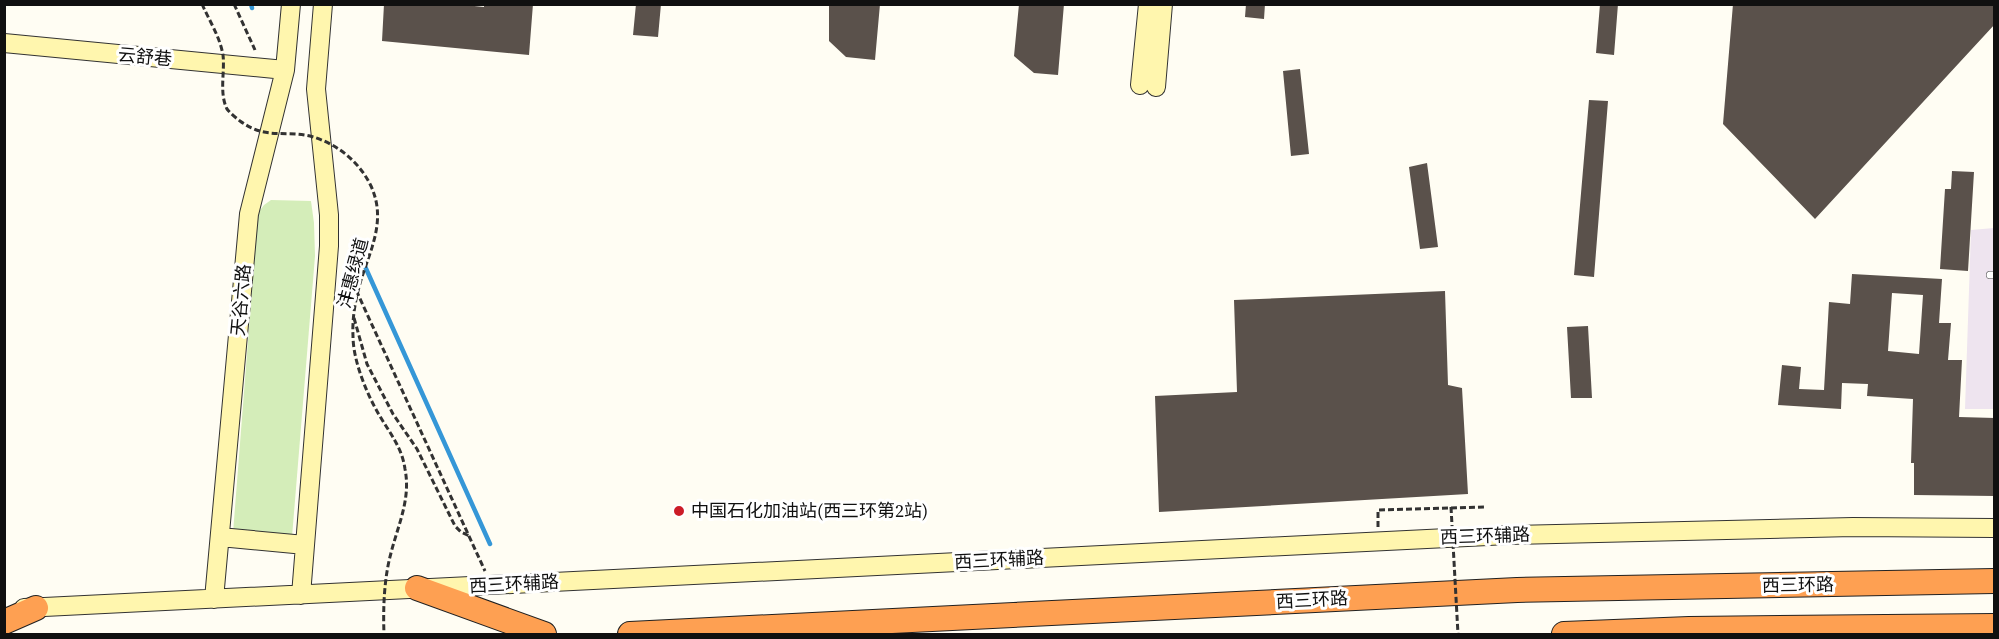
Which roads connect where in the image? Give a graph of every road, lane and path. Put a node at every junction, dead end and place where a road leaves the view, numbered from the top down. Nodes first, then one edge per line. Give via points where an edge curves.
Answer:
1 (202, 4) edge
2 (234, 4) edge
3 (291, 4) edge
4 (323, 4) edge
5 (1148, 4) edge
6 (1163, 4) edge
7 (4, 43) edge
8 (263, 68) junction
9 (285, 70) junction
10 (345, 266) dead end
11 (354, 318) junction
12 (1451, 507) junction
13 (1485, 507) dead end
14 (1378, 510) dead end
15 (1995, 528) edge
16 (470, 536) junction
17 (219, 537) junction
18 (305, 545) junction
19 (1995, 581) edge
20 (491, 585) junction
21 (417, 588) junction
22 (301, 595) junction
23 (214, 599) junction
24 (36, 608) junction
25 (4, 609) edge
26 (4, 622) edge
27 (1995, 626) edge
28 (384, 634) edge
29 (544, 634) edge
30 (630, 634) edge
31 (1458, 634) edge
32 (1564, 634) edge

1 - 11 path, 沣惠绿道, bridge via 223,54 227,109 250,128 268,134 326,141 360,167 371,186 378,205 378,228
2 - 8 path
3 - 9 main road, 天谷六路
4 - 18 main road via 316,89 329,246
5 - 6 main road via 1148,86
7 - 8 main road, 云舒巷
8 - 9 main road, 云舒巷
9 - 17 main road, 天谷六路 via 249,214
10 - 16 path
11 - 16 path via 367,364 393,414 417,449 447,511 461,532
11 - 28 path, 沣惠绿道, bridge via 352,337 359,368 367,392 399,448 407,489 390,555
12 - 13 path
12 - 14 path
12 - 31 path, bridge
15 - 20 main road, 西三环辅路 via 1853,527 1508,535
16 - 20 path
17 - 18 main road
17 - 23 main road, 天谷六路
18 - 22 main road
19 - 30 highway, 西三环路 via 1517,590
20 - 21 main road, 西三环辅路
21 - 22 main road, 西三环辅路
21 - 29 highway
22 - 23 main road, 西三环辅路
23 - 24 main road, 西三环辅路
24 - 25 main road, 西三环辅路
24 - 26 highway
27 - 32 highway

